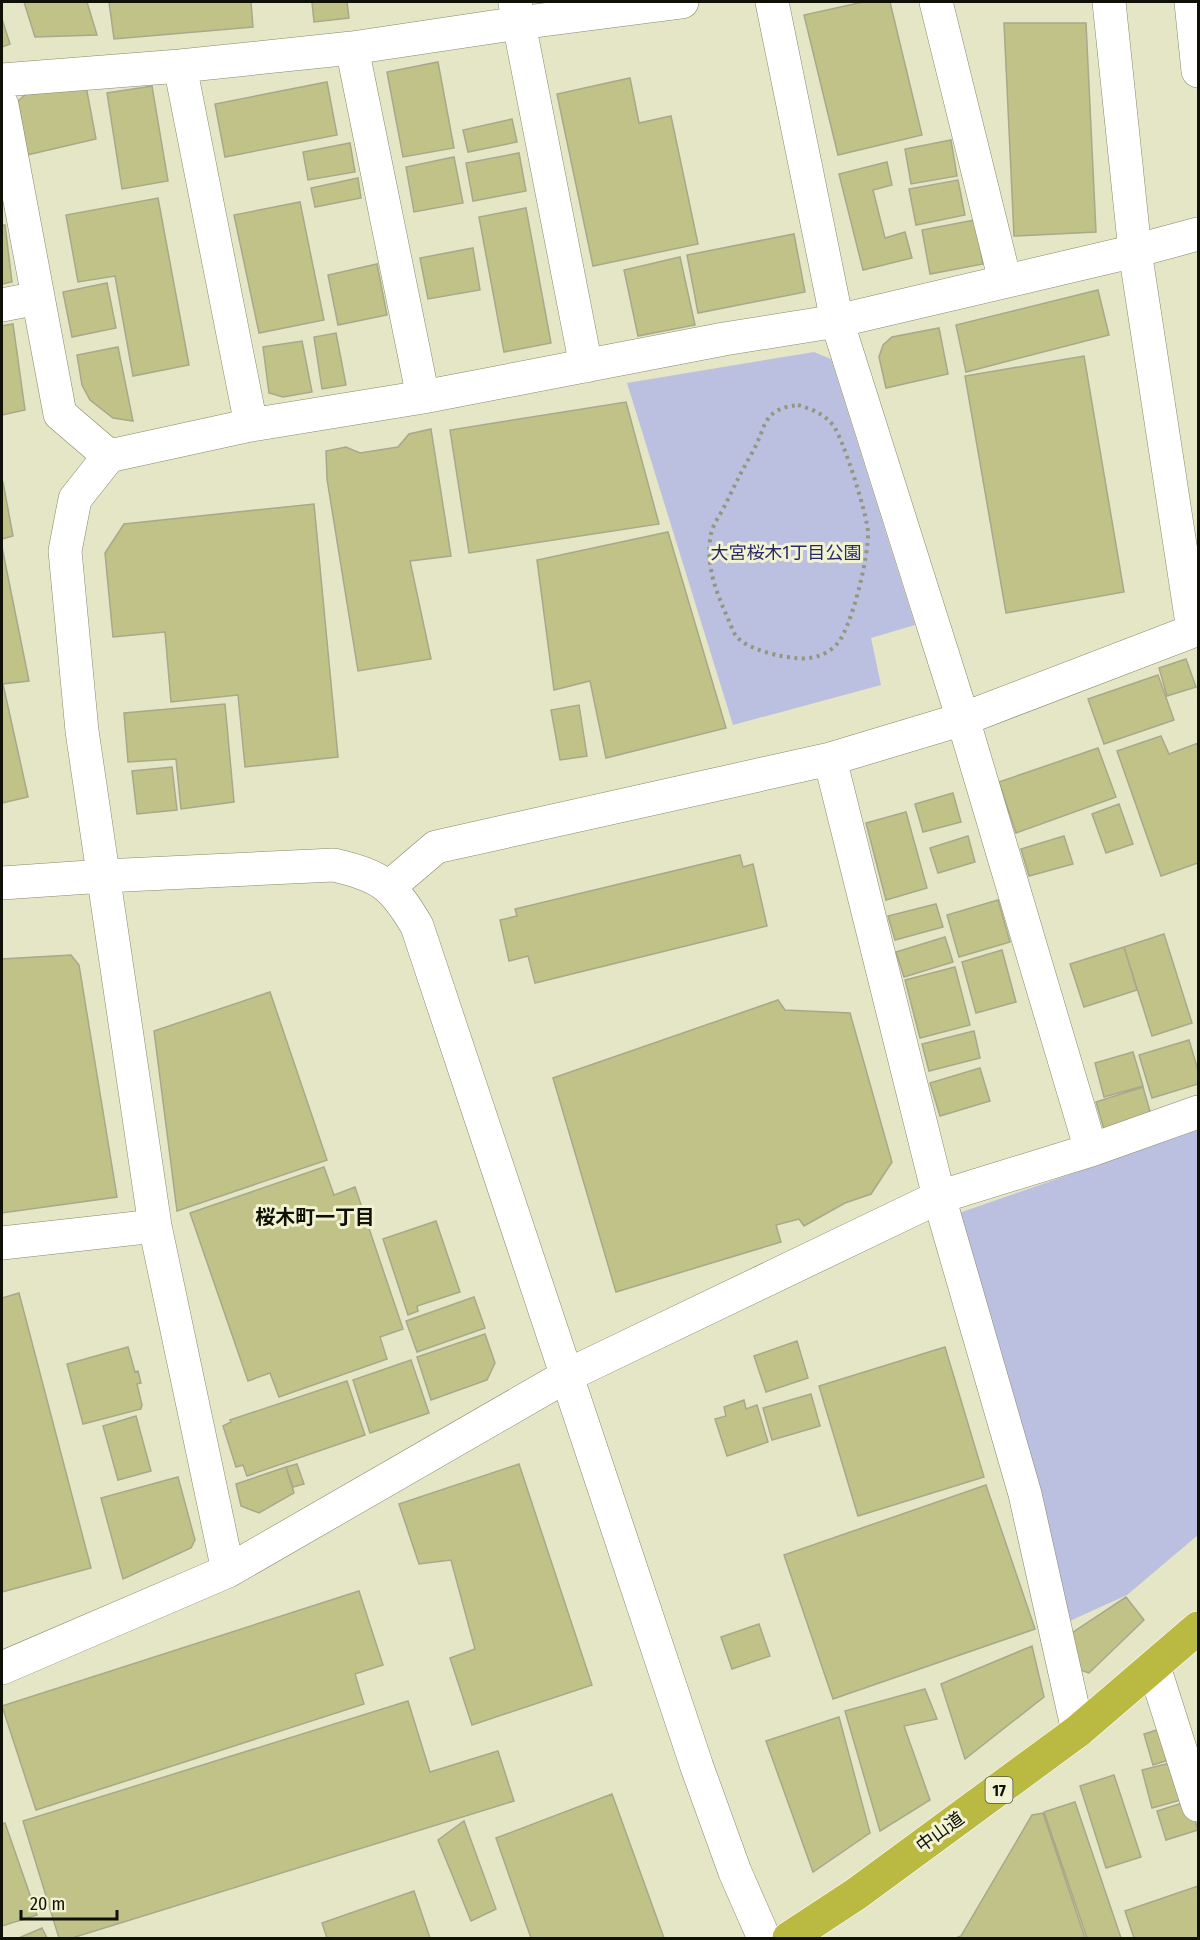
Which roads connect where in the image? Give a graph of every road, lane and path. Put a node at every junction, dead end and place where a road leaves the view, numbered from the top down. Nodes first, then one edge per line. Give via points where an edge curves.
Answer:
1 (682, 2) edge
2 (772, 2) edge
3 (936, 2) edge
4 (1109, 2) edge
5 (1191, 2) edge
6 (517, 12) edge
7 (352, 48) junction
8 (180, 66) junction
9 (1198, 71) edge
10 (2, 80) edge
11 (2, 105) edge
12 (1198, 234) edge
13 (1135, 251) junction
14 (1005, 281) junction
15 (38, 298) junction
16 (2, 305) edge
17 (837, 321) junction
18 (586, 366) junction
19 (423, 397) junction
20 (798, 405) joint
21 (251, 425) junction
22 (109, 456) junction
23 (1196, 630) edge
24 (963, 719) junction
25 (830, 759) junction
26 (104, 876) junction
27 (2, 883) edge
28 (389, 886) junction
29 (1198, 1112) edge
30 (1091, 1150) junction
31 (939, 1197) junction
32 (156, 1226) junction
33 (2, 1243) edge
34 (568, 1376) junction
35 (228, 1571) junction
36 (1198, 1628) edge
37 (1154, 1667) junction
38 (2, 1668) edge
39 (1078, 1731) junction
40 (1198, 1805) edge
41 (764, 1938) edge
42 (789, 1938) edge

1 - 6 street
2 - 17 street
3 - 14 street
4 - 13 street
5 - 9 street
6 - 7 street
6 - 18 street
7 - 8 street
7 - 19 street
8 - 10 street
8 - 21 street
11 - 15 street
12 - 13 street
13 - 14 street
13 - 23 street
14 - 17 street
15 - 16 street
15 - 22 street via 60,414
17 - 18 street
17 - 24 street
18 - 19 street
19 - 21 street
20 - 20 path via 782,406 762,428 712,531 708,559 717,594 737,637 765,653 797,659 822,656 837,644 849,623 868,531 853,474 834,426 818,412
21 - 22 street
22 - 26 street via 75,500 65,551 82,731
23 - 24 street
24 - 25 street
24 - 30 street
25 - 28 street via 436,847
25 - 31 street
26 - 27 street
26 - 28 street via 334,865 363,872
26 - 32 street
28 - 34 street via 417,926
29 - 30 street
30 - 31 street
31 - 34 street
31 - 39 street via 1025,1494
32 - 33 street
32 - 35 street
34 - 35 street
34 - 41 street via 697,1767
35 - 38 street
36 - 37 highway, 中山道 / 17
37 - 39 highway, 中山道 / 17
37 - 40 street
39 - 42 highway, 中山道 / 17 via 856,1894

